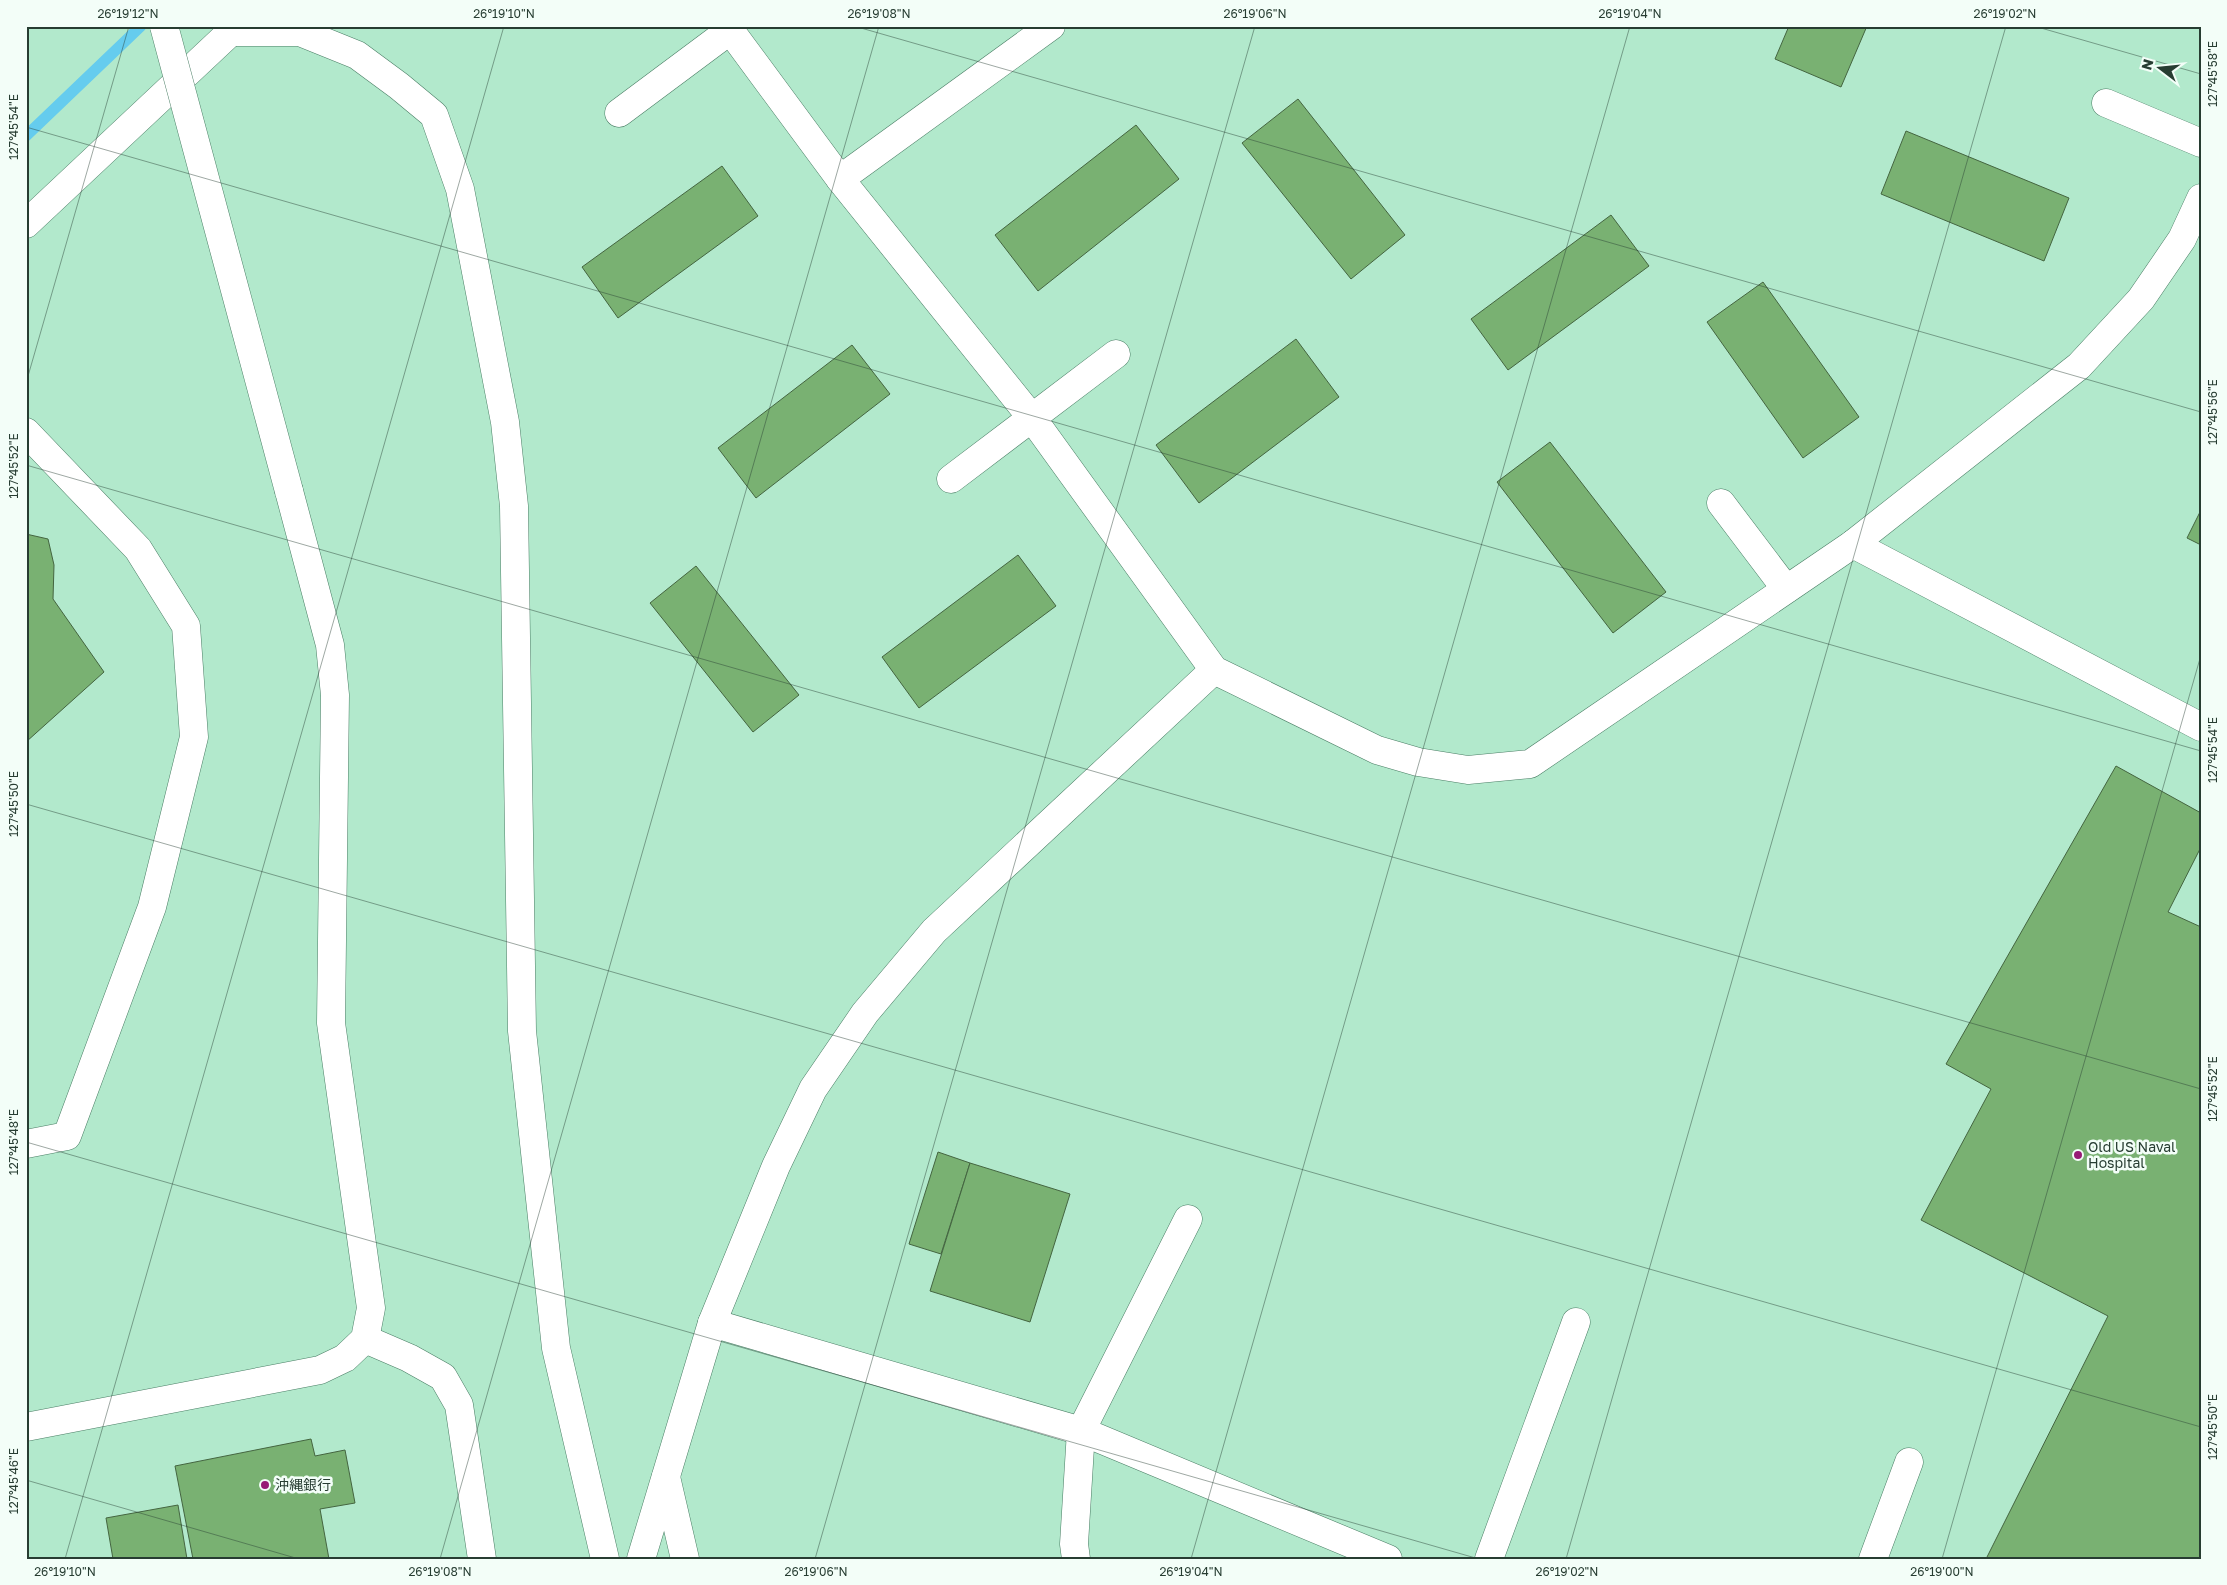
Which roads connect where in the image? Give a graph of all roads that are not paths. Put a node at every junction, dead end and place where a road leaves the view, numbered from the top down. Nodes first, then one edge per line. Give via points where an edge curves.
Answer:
1 (164, 26) edge
2 (1051, 26) edge
3 (728, 28) edge
4 (235, 29) edge
5 (2106, 103) dead end
6 (619, 113) dead end
7 (2201, 142) edge
8 (840, 180) junction
9 (2201, 198) edge
10 (26, 224) edge
11 (1116, 354) dead end
12 (1032, 418) junction
13 (26, 432) edge
14 (951, 479) dead end
15 (1721, 503) dead end
16 (1853, 544) junction
17 (1786, 589) junction
18 (1214, 670) junction
19 (2201, 727) edge
20 (26, 1144) edge
21 (1188, 1219) dead end
22 (1576, 1322) dead end
23 (712, 1323) junction
24 (364, 1339) junction
25 (26, 1426) edge
26 (1081, 1431) junction
27 (1908, 1462) dead end
28 (666, 1477) junction
29 (482, 1559) edge
30 (605, 1559) edge
31 (641, 1559) edge
32 (685, 1559) edge
33 (1076, 1559) edge
34 (1388, 1559) edge
35 (1490, 1559) edge
36 (1873, 1559) edge

1 - 24 street, bridge via 331,653 335,696 331,1023 371,1308
2 - 8 street
3 - 6 street
3 - 8 street
4 - 10 street
4 - 30 street via 300,32 357,55 434,115 460,189 504,413 514,506 522,1031 556,1348
5 - 7 street
8 - 12 street
9 - 16 street via 2182,239 2141,299 2080,366
11 - 12 street
12 - 14 street
12 - 18 street
13 - 20 street via 138,549 186,626 194,737 152,907 67,1136
15 - 17 street
16 - 17 street
16 - 19 street
17 - 18 street via 1530,764 1468,770 1401,758 1377,750
18 - 23 street via 934,931 866,1013 812,1089 776,1166
21 - 26 street
22 - 35 street
23 - 26 street
23 - 28 street
24 - 25 street via 346,1358 320,1370
24 - 29 street via 443,1377 459,1405
26 - 33 street via 1074,1544
26 - 34 street
27 - 36 street
28 - 31 street
28 - 32 street

